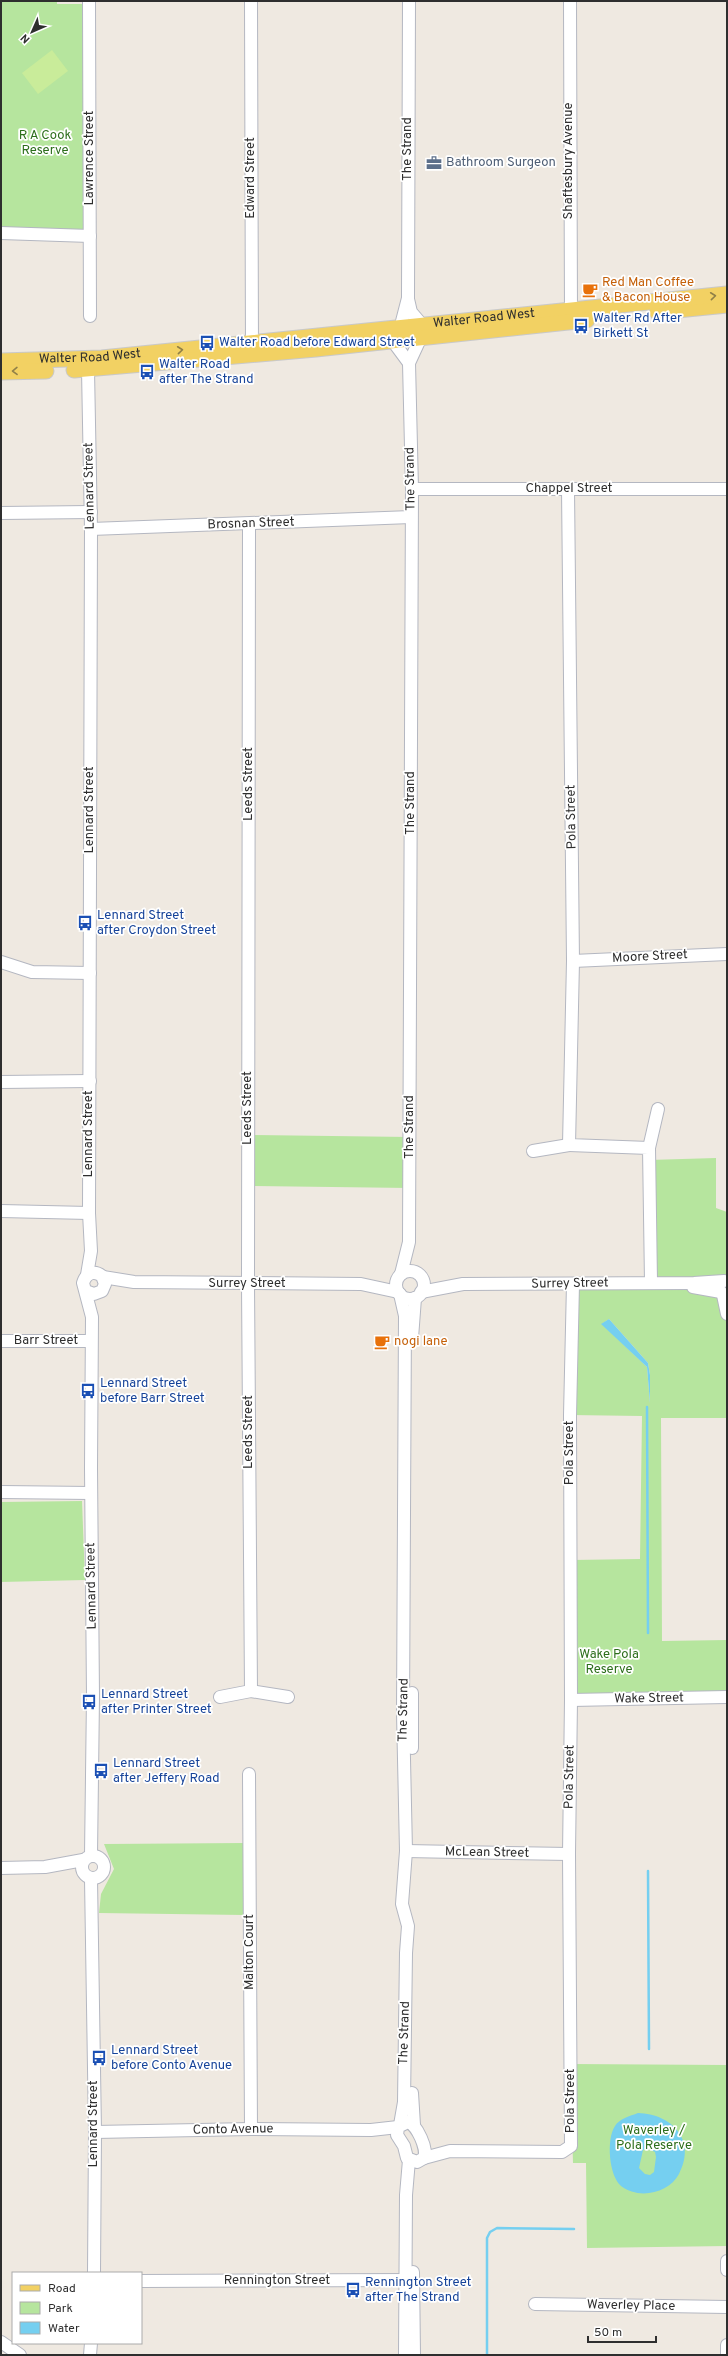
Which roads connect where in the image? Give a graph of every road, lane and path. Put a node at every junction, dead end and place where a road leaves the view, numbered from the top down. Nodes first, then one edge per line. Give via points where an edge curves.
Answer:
1 (89, 1) edge
2 (251, 1) edge
3 (408, 1) edge
4 (570, 1) edge
5 (1, 233) edge
6 (90, 236) junction
7 (727, 294) edge
8 (408, 298) junction
9 (727, 305) edge
10 (90, 316) dead end
11 (570, 316) junction
12 (422, 331) junction
13 (396, 334) junction
14 (252, 350) junction
15 (1, 361) edge
16 (409, 363) junction
17 (88, 370) junction
18 (1, 372) edge
19 (412, 489) junction
20 (568, 489) junction
21 (727, 489) edge
22 (1, 512) edge
23 (91, 512) junction
24 (412, 518) junction
25 (249, 525) junction
26 (91, 529) junction
27 (727, 954) edge
28 (573, 961) junction
29 (1, 962) edge
30 (90, 973) junction
31 (90, 1081) junction
32 (1, 1082) edge
33 (658, 1109) dead end
34 (569, 1145) junction
35 (649, 1148) junction
36 (533, 1151) dead end
37 (1, 1211) edge
38 (89, 1212) junction
39 (409, 1242) junction
40 (96, 1275) junction
41 (400, 1275) junction
42 (420, 1275) junction
43 (134, 1282) junction
44 (651, 1282) junction
45 (361, 1284) junction
46 (463, 1284) junction
47 (573, 1284) junction
48 (248, 1285) junction
49 (725, 1289) edge
50 (86, 1291) junction
51 (101, 1292) junction
52 (399, 1293) junction
53 (418, 1295) junction
54 (727, 1314) edge
55 (92, 1317) junction
56 (1, 1341) edge
57 (91, 1341) junction
58 (1, 1492) edge
59 (91, 1493) junction
60 (251, 1691) junction
61 (220, 1697) dead end
62 (288, 1697) dead end
63 (727, 1697) edge
64 (571, 1700) junction
65 (249, 1774) dead end
66 (410, 1851) junction
67 (569, 1854) junction
68 (87, 1858) junction
69 (45, 1867) junction
70 (1, 1868) edge
71 (87, 1876) junction
72 (414, 2125) junction
73 (399, 2126) junction
74 (251, 2129) junction
75 (371, 2130) junction
76 (95, 2132) junction
77 (398, 2139) junction
78 (423, 2144) junction
79 (450, 2151) junction
80 (418, 2160) junction
81 (727, 2261) edge
82 (727, 2270) edge
83 (94, 2272) edge
84 (409, 2280) junction
85 (142, 2281) edge
86 (535, 2304) dead end
87 (727, 2307) edge
88 (1, 2342) edge
89 (91, 2344) edge
90 (727, 2345) edge
91 (20, 2355) edge
92 (90, 2355) edge
93 (405, 2355) edge
94 (414, 2355) edge
95 (727, 2355) edge

1 - 6 street, Lawrence Street
2 - 14 street, Edward Street
3 - 8 street, The Strand
4 - 11 street, Shaftesbury Avenue
5 - 6 street
6 - 10 street, Lawrence Street
11 -> 7 main road, Walter Road West
8 - 12 street, The Strand via 411,312
8 - 13 street, The Strand
9 - 11 main road, Walter Road West
11 - 12 main road, Walter Road West
12 - 13 main road, Walter Road West
12 - 16 street, The Strand
13 - 14 main road, Walter Road West
13 - 16 street
15 -> 14 main road, Walter Road West via 75,360
14 - 17 main road, Walter Road West
16 - 19 street, The Strand
17 -> 18 main road, Walter Road West
17 - 23 street, Lennard Street
19 - 20 street, Chappel Street
19 - 24 street, The Strand
20 - 21 street, Chappel Street
20 - 28 street, Pola Street
22 - 23 street
23 - 26 street, Lennard Street
24 - 25 street, Brosnan Street
24 - 39 street, The Strand
25 - 26 street, Brosnan Street
25 - 48 street, Leeds Street
26 - 30 street, Lennard Street
27 - 28 street, Moore Street
28 - 34 street, Pola Street
29 - 30 street via 32,972
30 - 31 street, Lennard Street
31 - 32 street
31 - 38 street, Lennard Street
33 - 35 street
34 - 35 street
34 - 36 street
35 - 44 street
37 - 38 street
38 - 40 street, Lennard Street via 91,1250
39 - 41 street, The Strand
39 - 42 street, The Strand
40 - 43 street, Surrey Street
40 - 50 street, Lennard Street via 83,1283
40 - 51 street, Lennard Street via 105,1284
41 - 42 street via 409,1271
41 - 45 street, Surrey Street
41 - 52 street via 396,1285
42 - 46 street, Surrey Street
42 - 53 street via 424,1285
43 - 48 street, Surrey Street
43 - 51 street, Surrey Street
44 - 47 street, Surrey Street
44 - 49 street, Surrey Street
45 - 48 street, Surrey Street
45 - 52 street, Surrey Street
46 - 47 street, Surrey Street
46 - 53 street, Surrey Street
47 - 64 street, Pola Street via 570,1415
48 - 60 street, Leeds Street
49 - 54 street
50 - 51 street via 94,1294
50 - 55 street, Lennard Street
51 - 55 street, Lennard Street
52 - 53 street via 407,1298
52 - 66 street, The Strand via 404,1316 403,1713
53 - 66 street, The Strand via 411,1370
55 - 57 street, Lennard Street
56 - 57 street, Barr Street
57 - 59 street, Lennard Street
58 - 59 street
59 - 68 street, Lennard Street via 93,1696
60 - 61 street
60 - 62 street
63 - 64 street, Wake Street
64 - 67 street, Pola Street
65 - 74 street, Malton Court
66 - 67 street, McLean Street
66 - 72 street, The Strand via 412,1892 409,1901 416,1924 411,2070
66 - 73 street, The Strand via 402,1904 408,1926 405,2096
67 - 79 street, Pola Street via 571,2146 562,2152
68 - 69 street
68 - 71 street via 81,1866
68 - 71 street via 99,1857 104,1867 99,1877
69 - 70 street
69 - 71 street
71 - 76 street, Lennard Street
72 - 73 street, Conto Avenue via 408,2122
72 - 78 street
73 - 75 street, Conto Avenue
73 - 77 street, The Strand via 396,2133
74 - 75 street, Conto Avenue
74 - 76 street, Conto Avenue
75 - 77 street, Conto Avenue
76 - 83 street, Lennard Street
77 - 80 street
78 - 79 street, Pola Street
78 - 80 street via 426,2150
79 - 80 street, Pola Street
80 - 84 street
81 - 82 street
84 - 85 street, Rennington Street
84 - 93 street
84 - 94 street
86 - 87 street, Waverley Place
88 - 91 street
89 - 92 street
90 - 95 street

